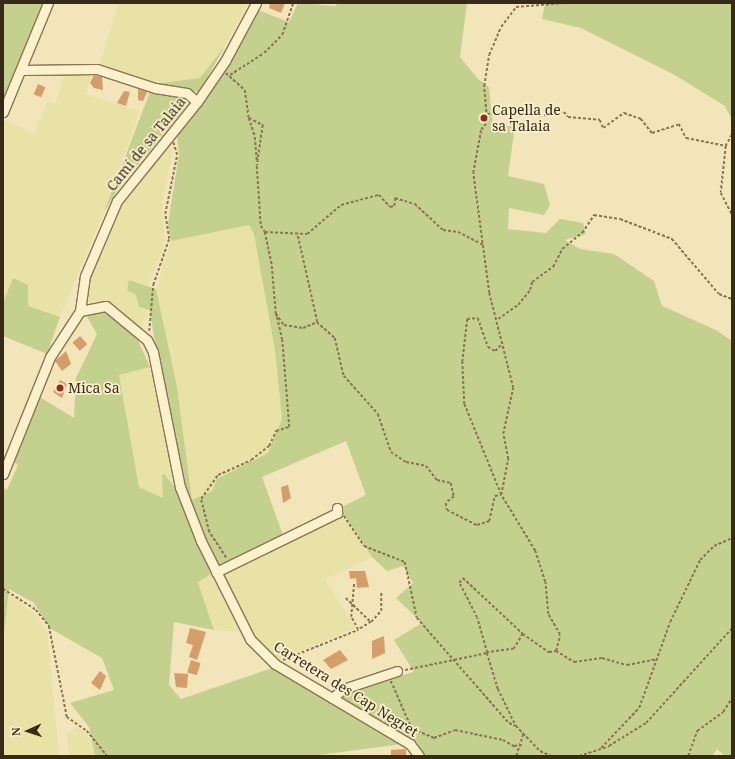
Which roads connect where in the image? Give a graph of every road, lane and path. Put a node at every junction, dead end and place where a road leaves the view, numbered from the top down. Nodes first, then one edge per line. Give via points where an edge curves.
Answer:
1 (48, 3) edge
2 (256, 3) edge
3 (293, 3) edge
4 (564, 3) edge
5 (220, 69) junction
6 (21, 70) junction
7 (230, 75) junction
8 (198, 102) junction
9 (3, 112) edge
10 (486, 114) junction
11 (249, 118) junction
12 (170, 134) junction
13 (732, 135) edge
14 (726, 146) junction
15 (257, 166) junction
16 (732, 215) edge
17 (265, 232) junction
18 (297, 233) junction
19 (483, 245) junction
20 (732, 299) edge
21 (80, 311) junction
22 (276, 314) junction
23 (498, 319) junction
24 (317, 322) junction
25 (147, 340) junction
26 (503, 343) junction
27 (3, 474) edge
28 (501, 495) junction
29 (337, 510) joint
30 (732, 538) edge
31 (234, 563) junction
32 (216, 572) junction
33 (354, 582) dead end
34 (3, 589) edge
35 (381, 592) dead end
36 (346, 598) dead end
37 (353, 605) junction
38 (371, 622) junction
39 (732, 628) edge
40 (358, 630) junction
41 (523, 634) junction
42 (556, 651) junction
43 (487, 653) junction
44 (658, 659) junction
45 (454, 661) junction
46 (278, 666) junction
47 (393, 674) junction
48 (332, 698) junction
49 (732, 698) edge
50 (516, 726) junction
51 (413, 729) junction
52 (523, 734) junction
53 (401, 739) junction
54 (522, 745) junction
55 (601, 748) junction
56 (107, 756) edge
57 (419, 756) edge
58 (516, 756) edge
59 (551, 756) edge
60 (579, 756) edge
61 (688, 756) edge

1 - 6 street
2 - 5 street, Camí de sa Talaia
3 - 7 path via 282,35 264,54
4 - 10 path via 516,7 501,27 489,55 484,86
5 - 7 path
5 - 8 street, Camí de sa Talaia
6 - 8 street via 97,69 154,88 187,93
6 - 9 street
7 - 11 path via 245,90
8 - 12 street, Camí de sa Talaia
10 - 14 path via 525,111 539,116 564,112 568,117 600,120 603,128 624,113 641,118 652,133 680,124 686,138
10 - 19 path via 487,122 481,130 472,173
11 - 15 path via 255,137
11 - 15 path via 263,125
12 - 21 street, Camí de sa Talaia via 135,176 103,226 80,294
12 - 25 path via 177,155 166,214 169,239 153,285
13 - 14 path
14 - 16 path via 721,193
15 - 17 path via 261,226
17 - 18 path
17 - 22 path via 272,266
18 - 19 path via 307,234 328,214 364,197 384,196 390,207 394,206 395,198 415,204 443,230 458,232
18 - 24 path
19 - 23 path via 489,293
20 - 23 path via 719,294 672,239 620,219 594,215 582,233 562,250 553,266 532,282 518,305
21 - 25 street, Carretera des Cap Negret via 106,306
21 - 27 street via 50,357
22 - 24 path via 284,326 303,328
22 - 31 path via 282,340 289,427 276,431 269,446 251,460 218,475 201,499 209,532 222,556
23 - 26 path
24 - 28 path via 335,338 344,376 378,414 390,452 406,462 426,466 437,480 451,482 454,497 446,503 446,510 482,525 489,520 495,496
25 - 32 street, Carretera des Cap Negret via 153,352 180,486
26 - 28 path via 513,388 503,434 508,459
26 - 28 path via 495,351 488,347 478,318 467,318 462,362 464,404
28 - 42 path via 535,551 545,582 548,614 560,635
29 - 31 street
29 - 45 path via 342,513 364,546 405,562 417,618
30 - 44 path via 714,546 700,560
31 - 32 street
32 - 46 street, Carretera des Cap Negret via 250,639
33 - 37 path
34 - 56 path via 36,610 49,626 67,717 87,731
35 - 38 path via 381,612
36 - 37 path
37 - 38 path
37 - 40 path via 351,617
38 - 40 path
39 - 55 path via 646,723
40 - 46 path via 284,659
41 - 42 path via 549,652
41 - 43 path via 514,649
41 - 43 path via 463,578 459,583 477,618
42 - 44 path via 574,662 602,658 627,665
43 - 45 path
43 - 50 path via 498,689
44 - 55 path via 639,708
45 - 47 path
45 - 50 path via 509,723
46 - 48 street, Carretera des Cap Negret
47 - 48 street via 343,689
47 - 51 path
48 - 53 street, Carretera des Cap Negret
49 - 61 path via 723,712 697,731
50 - 52 path
51 - 53 path via 405,731
51 - 54 path via 427,738 455,730 503,740 514,746
52 - 54 path via 519,739
52 - 59 path
53 - 57 street, Carretera des Cap Negret
54 - 58 path via 515,751
55 - 60 path

